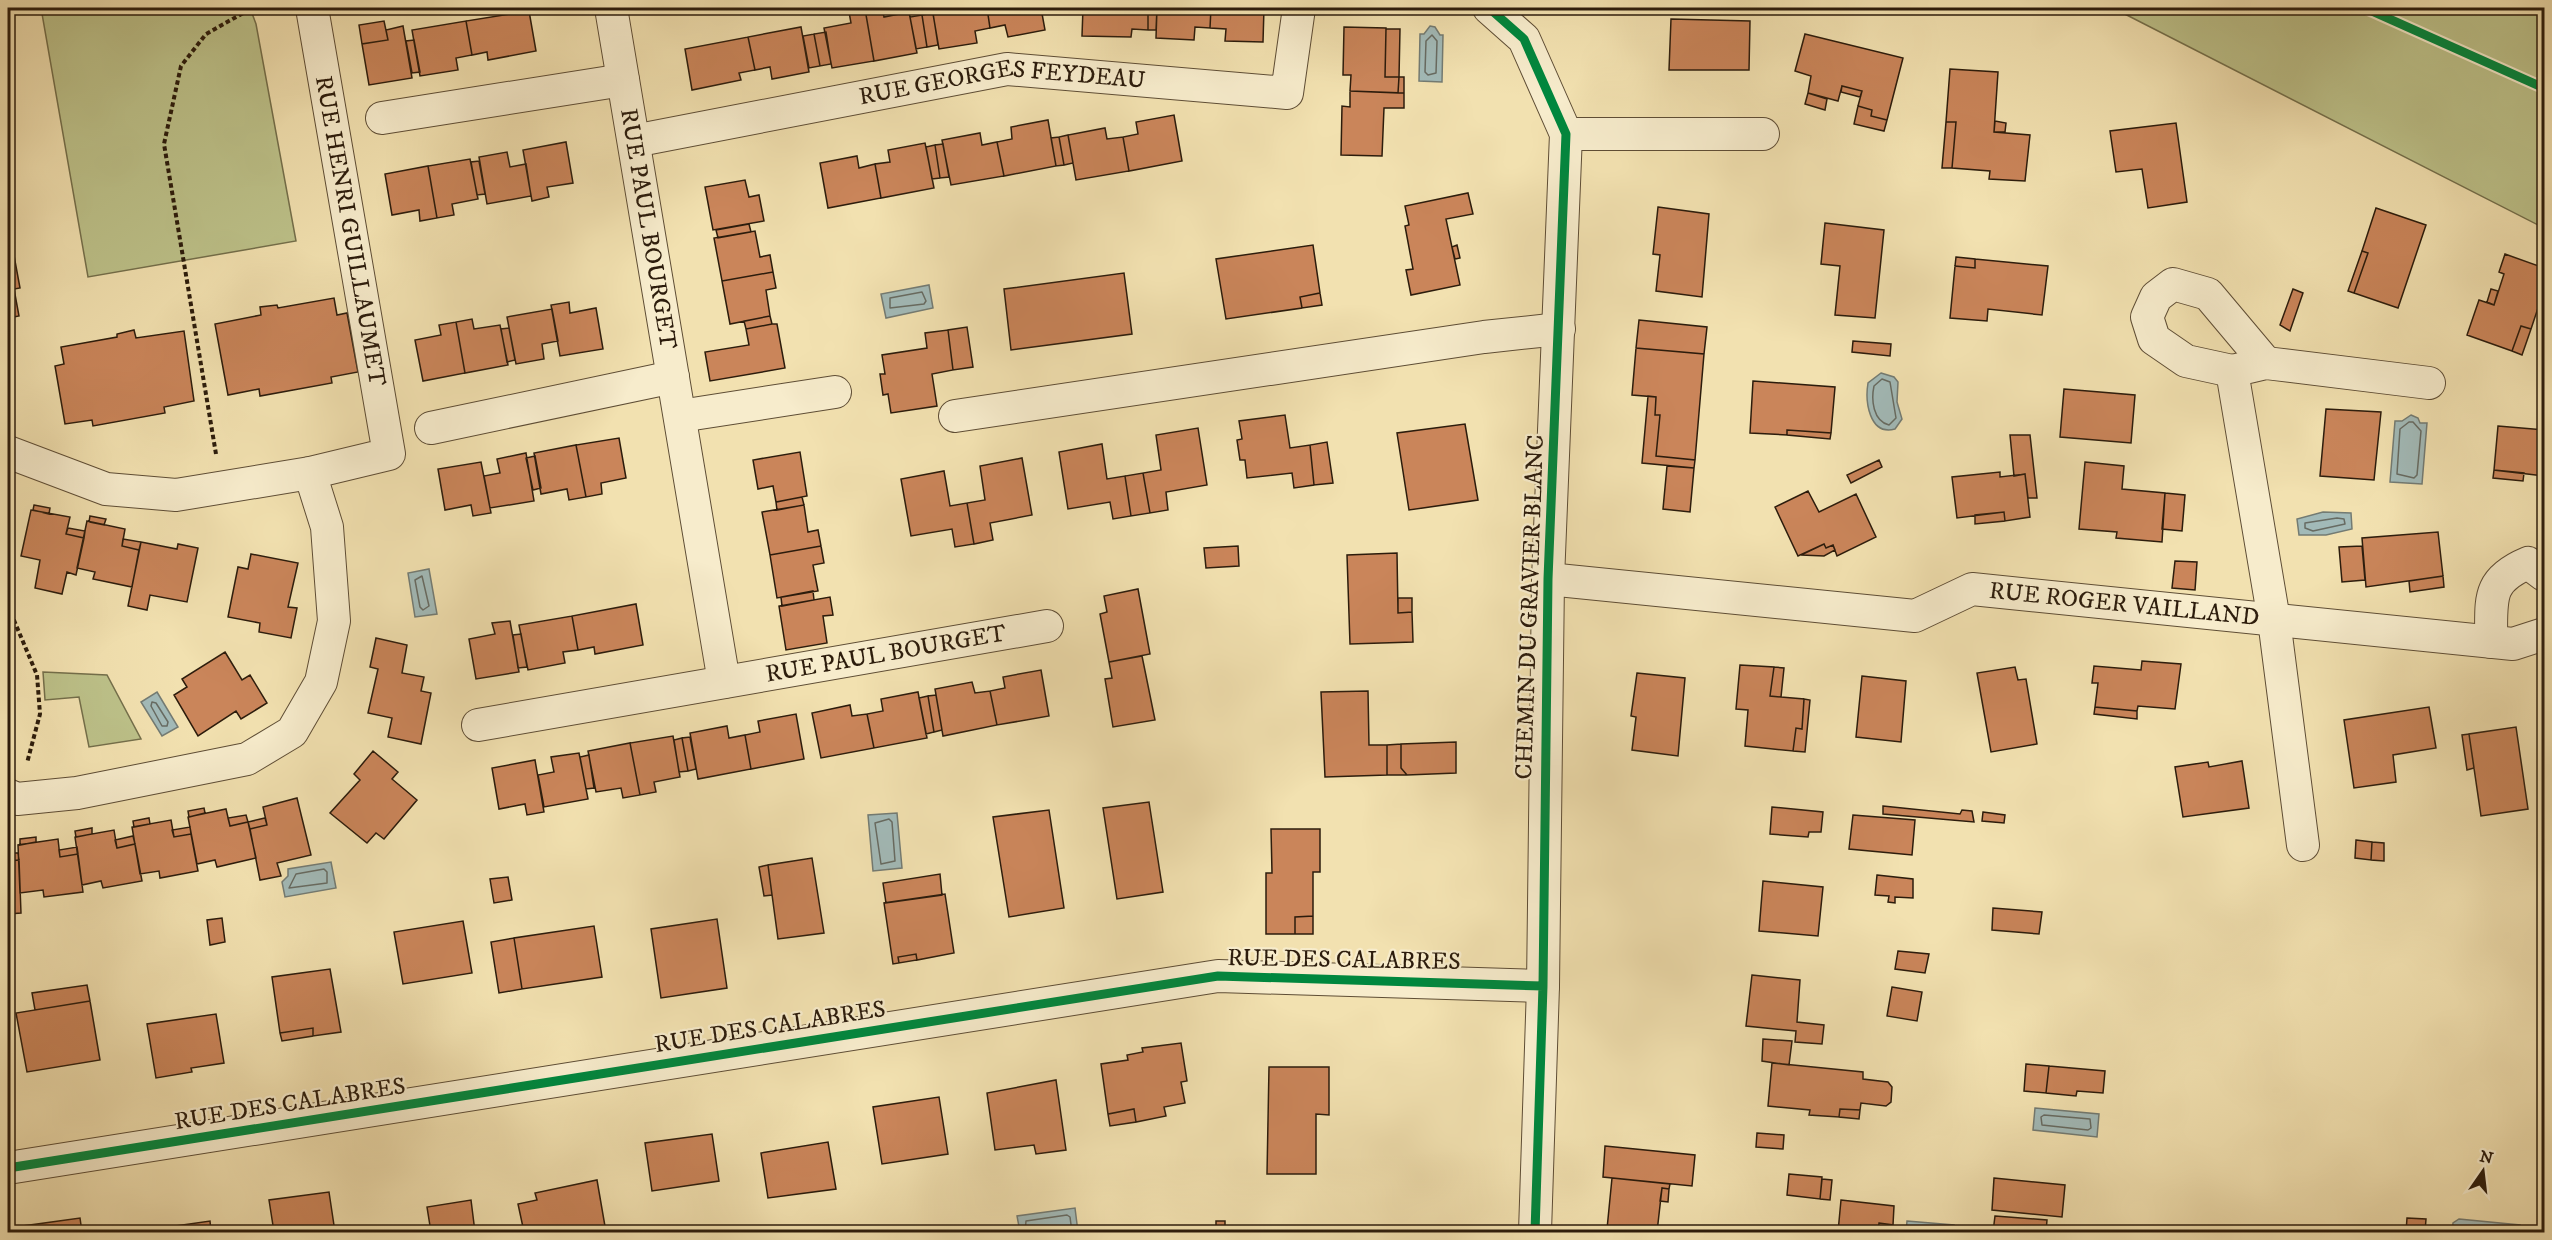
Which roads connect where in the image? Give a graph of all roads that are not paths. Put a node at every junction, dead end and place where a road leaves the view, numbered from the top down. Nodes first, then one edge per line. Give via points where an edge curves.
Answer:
1 (312, 8) edge
2 (611, 8) edge
3 (1299, 8) edge
4 (1489, 8) edge
5 (623, 80) junction
6 (382, 118) dead end
7 (1566, 134) junction
8 (1763, 134) dead end
9 (633, 141) junction
10 (1559, 329) junction
11 (2266, 363) junction
12 (2232, 371) junction
13 (673, 377) junction
14 (2429, 383) dead end
15 (835, 392) dead end
16 (680, 416) junction
17 (955, 416) dead end
18 (431, 428) dead end
19 (8, 452) edge
20 (310, 472) junction
21 (2544, 575) edge
22 (1548, 579) junction
23 (2274, 620) junction
24 (1047, 626) dead end
25 (2544, 634) edge
26 (2491, 642) junction
27 (724, 682) junction
28 (478, 725) dead end
29 (12, 797) edge
30 (2303, 845) dead end
31 (1543, 986) junction
32 (8, 1168) edge
33 (1535, 1233) edge

1 - 20 street, RUE HENRI GUILLAUMET via 388,454
2 - 5 street, RUE PAUL BOURGET
3 - 9 street, RUE GEORGES FEYDEAU via 1287,93 1007,69
4 - 7 street, CHEMIN DU GRAVIER BLANC via 1524,39
5 - 6 street, RUE PAUL BOURGET
5 - 9 street, RUE PAUL BOURGET
7 - 8 street
7 - 10 street, CHEMIN DU GRAVIER BLANC
9 - 13 street, RUE PAUL BOURGET
10 - 17 street
10 - 22 street, CHEMIN DU GRAVIER BLANC
11 - 12 street
11 - 12 street via 2208,294 2173,284 2156,297 2147,317 2154,339 2186,361
11 - 14 street
12 - 23 street
13 - 16 street, RUE PAUL BOURGET
13 - 18 street, RUE PAUL BOURGET
15 - 16 street
16 - 27 street, RUE PAUL BOURGET
19 - 20 street via 106,489 176,495
20 - 29 street via 327,527 334,621 321,682 292,732 247,759 76,793
21 - 26 street via 2528,563 2506,572 2493,594
22 - 23 street, RUE ROGER VAILLAND via 1915,616 1972,589
22 - 31 street, CHEMIN DU GRAVIER BLANC
23 - 26 street, RUE ROGER VAILLAND
23 - 30 street
24 - 27 street, RUE PAUL BOURGET
25 - 26 street, RUE ROGER VAILLAND via 2513,644
27 - 28 street, RUE PAUL BOURGET
31 - 32 street, RUE DES CALABRES via 1218,976
31 - 33 street, CHEMIN DU GRAVIER BLANC

